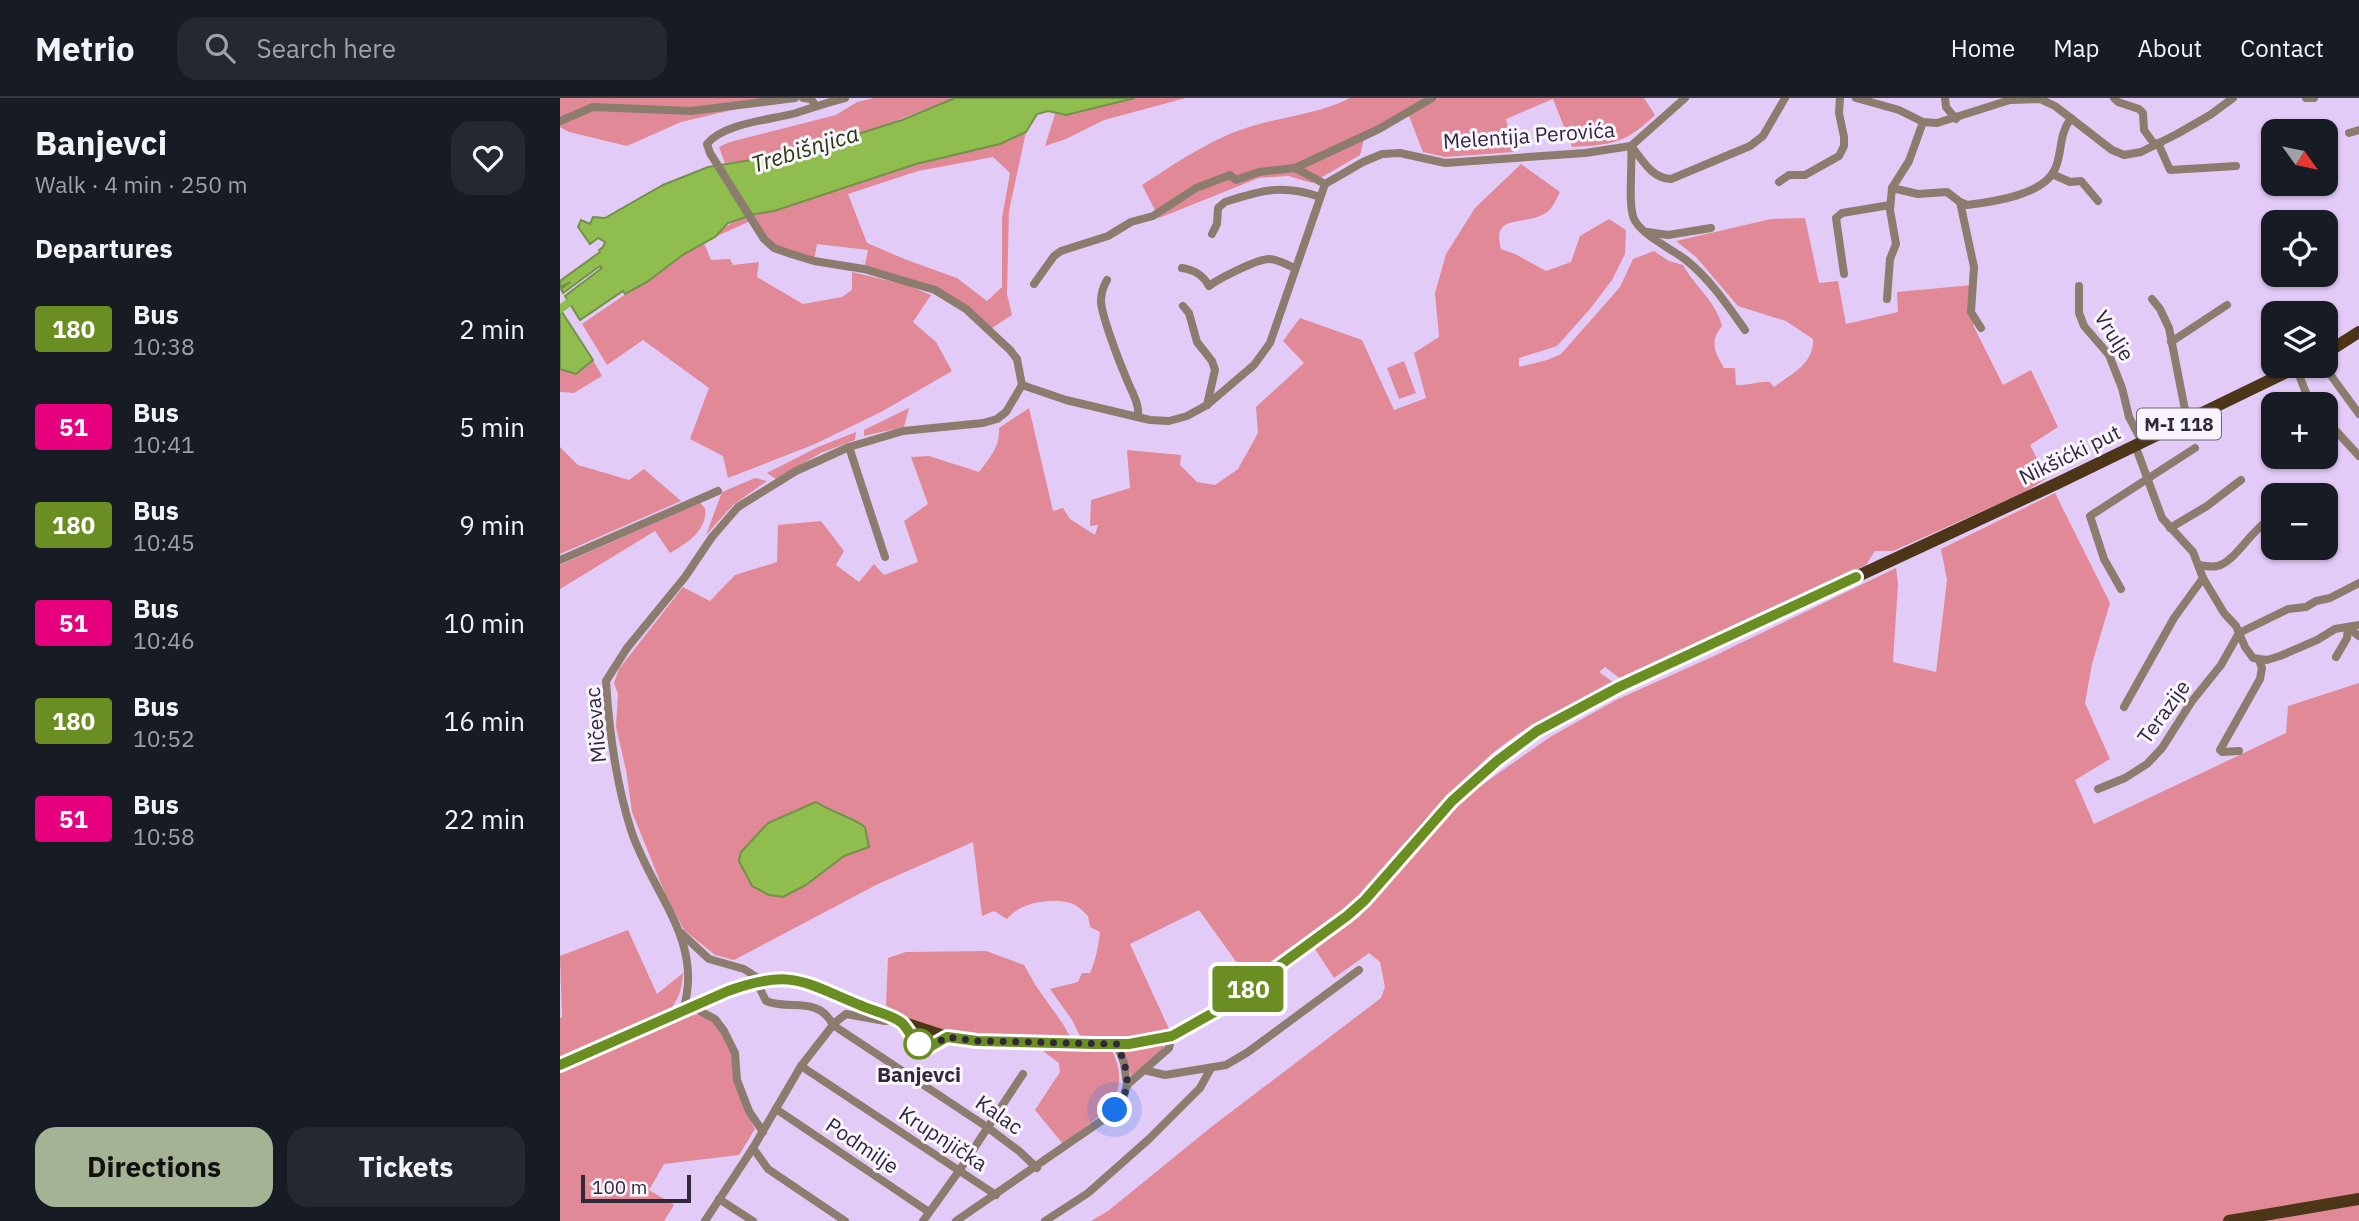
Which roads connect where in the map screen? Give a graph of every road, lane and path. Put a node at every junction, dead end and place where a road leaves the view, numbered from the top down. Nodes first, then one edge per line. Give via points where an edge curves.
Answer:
1 (795, 98) edge
2 (803, 98) edge
3 (845, 98) edge
4 (1432, 98) edge
5 (1685, 98) edge
6 (1784, 98) edge
7 (1840, 98) edge
8 (1856, 98) edge
9 (1945, 98) edge
10 (2114, 98) edge
11 (2233, 98) edge
12 (2306, 98) edge
13 (2314, 98) edge
14 (816, 106) junction
15 (2071, 118) junction
16 (1956, 119) junction
17 (560, 121) edge
18 (1923, 122) junction
19 (2359, 130) edge
20 (2349, 134) dead end
21 (2157, 144) junction
22 (1631, 146) junction
23 (2236, 166) dead end
24 (1295, 168) junction
25 (2052, 174) junction
26 (1779, 182) dead end
27 (1325, 184) junction
28 (1892, 188) junction
29 (1320, 197) junction
30 (2098, 201) dead end
31 (1960, 202) junction
32 (1890, 205) junction
33 (1711, 228) dead end
34 (1648, 232) junction
35 (1212, 234) dead end
36 (1182, 268) dead end
37 (1295, 268) junction
38 (1844, 274) dead end
39 (1107, 280) dead end
40 (1034, 284) dead end
41 (2079, 286) dead end
42 (1887, 299) dead end
43 (2152, 299) dead end
44 (2227, 305) dead end
45 (1183, 306) dead end
46 (1981, 328) dead end
47 (1745, 330) dead end
48 (2359, 332) edge
49 (2171, 342) junction
50 (2338, 345) edge
51 (2274, 378) edge
52 (2332, 378) edge
53 (1022, 386) junction
54 (1207, 405) junction
55 (2359, 414) edge
56 (1138, 417) junction
57 (2187, 420) junction
58 (2338, 433) edge
59 (2138, 443) junction
60 (849, 447) junction
61 (2195, 448) dead end
62 (2359, 456) edge
63 (2148, 479) junction
64 (2241, 480) dead end
65 (718, 491) dead end
66 (2261, 525) edge
67 (2170, 528) junction
68 (886, 557) dead end
69 (560, 560) edge
70 (2199, 565) junction
71 (2203, 578) junction
72 (2359, 583) edge
73 (2121, 589) dead end
74 (2359, 625) edge
75 (2348, 628) junction
76 (2239, 633) junction
77 (2359, 636) edge
78 (2336, 657) dead end
79 (2259, 660) junction
80 (2124, 707) dead end
81 (2239, 751) dead end
82 (2098, 789) dead end
83 (681, 933) junction
84 (1359, 970) dead end
85 (759, 981) junction
86 (687, 1009) junction
87 (898, 1021) junction
88 (833, 1025) junction
89 (1172, 1036) junction
90 (1117, 1044) junction
91 (560, 1065) edge
92 (801, 1066) junction
93 (1211, 1068) junction
94 (1144, 1070) junction
95 (1023, 1074) dead end
96 (1127, 1085) junction
97 (776, 1109) junction
98 (987, 1127) junction
99 (763, 1132) junction
100 (753, 1148) junction
101 (1037, 1168) junction
102 (959, 1171) junction
103 (996, 1195) junction
104 (719, 1199) junction
105 (2359, 1199) edge
106 (929, 1212) junction
107 (705, 1221) edge
108 (753, 1221) edge
109 (845, 1221) edge
110 (923, 1221) edge
111 (956, 1221) edge
112 (1045, 1221) edge
113 (2229, 1221) edge

1 - 17 street via 691,111 593,107
2 - 14 street
3 - 14 street
4 - 24 street
5 - 22 street, Melentija Perovića
6 - 22 street, Melentija Perovića via 1763,136 1750,146 1671,179 1652,172
7 - 26 street via 1844,137 1839,156 1805,175 1789,175
8 - 18 street
9 - 16 street
10 - 21 street via 2139,108 2144,130
11 - 21 street
12 - 13 street
14 - 53 street via 720,134 707,144 764,239 774,248 814,261 909,281 953,299 1010,350 1017,359
15 - 16 street via 2040,99 2025,98
15 - 21 street via 2119,154 2141,152
15 - 25 street via 2060,139
16 - 18 street
18 - 28 street via 1909,161
19 - 20 street
21 - 23 street via 2171,170
22 - 27 street, Melentija Perovića via 1445,163 1400,153 1381,154
22 - 34 street, Melentija Perovića via 1632,209 1635,221
24 - 27 street
24 - 40 street via 1213,180 1153,216 1060,251
25 - 30 street via 2081,181
25 - 31 street via 2020,195 1968,205
27 - 29 street
28 - 31 street via 1918,194 1947,192
28 - 32 street
29 - 35 street via 1281,189 1225,202
29 - 37 street
31 - 46 street via 1973,267 1971,312
32 - 38 street via 1836,218
32 - 42 street via 1896,244
33 - 34 street via 1668,235
34 - 47 street, Melentija Perovića via 1704,276
36 - 37 street via 1204,276 1209,286 1265,259
37 - 54 street via 1270,343 1254,365
39 - 56 street via 1100,303
41 - 59 street, Vrulje via 2079,313 2113,362
43 - 49 street via 2169,328
44 - 49 street
45 - 54 street via 1215,370
48 - 50 main road
49 - 57 street
51 - 57 main road, Nikšićki put / M-I 118
52 - 55 street
53 - 56 street
53 - 60 street, Mičevac via 997,419 903,431
54 - 56 street via 1169,421
57 - 59 main road, Nikšićki put / M-I 118
58 - 62 street
59 - 63 street
59 - 89 main road, Nikšićki put / M-I 118 via 1619,687 1537,731 1452,801 1347,916 1220,1009
60 - 68 street
60 - 83 street, Mičevac via 796,471 738,507 606,681 632,832
61 - 63 street
63 - 67 street
63 - 73 street via 2090,516
64 - 67 street
65 - 69 street
66 - 70 street via 2227,561 2217,566
67 - 70 street
70 - 71 street
71 - 76 street
71 - 80 street, Terazije via 2174,618
72 - 76 street
74 - 75 street
75 - 77 street
75 - 78 street
75 - 79 street
76 - 79 street via 2253,658
76 - 82 street, Terazije via 2162,748 2147,764
79 - 81 street via 2260,679 2220,750
83 - 85 street via 709,959 744,969
83 - 86 street, Mičevac via 689,974
84 - 93 street via 1248,1052
85 - 86 main road, M-I 118
85 - 87 main road, M-I 118 via 783,978 806,982
85 - 88 street, Kalac via 766,1001 803,1003 825,1014
86 - 91 main road, M-I 118
86 - 99 street via 715,1019 724,1031 735,1053 737,1080
87 - 88 street via 846,1014
87 - 90 main road, M-I 118 via 977,1041
88 - 92 street
88 - 98 street, Kalac
89 - 90 main road, M-I 118
89 - 94 street via 1169,1048
90 - 96 street
92 - 97 street
92 - 102 street, Krupnjička
93 - 94 street via 1165,1075
93 - 112 street via 1200,1088 1149,1139 1088,1193
94 - 96 street
95 - 98 street
96 - 101 street via 1122,1102 1107,1117
97 - 99 street
97 - 106 street, Podmilje
98 - 101 street, Kalac
98 - 102 street
99 - 100 street
100 - 104 street
100 - 109 street via 768,1168
101 - 103 street
102 - 103 street, Krupnjička
102 - 106 street
103 - 111 street
104 - 107 street
104 - 108 street
105 - 113 main road
106 - 110 street

